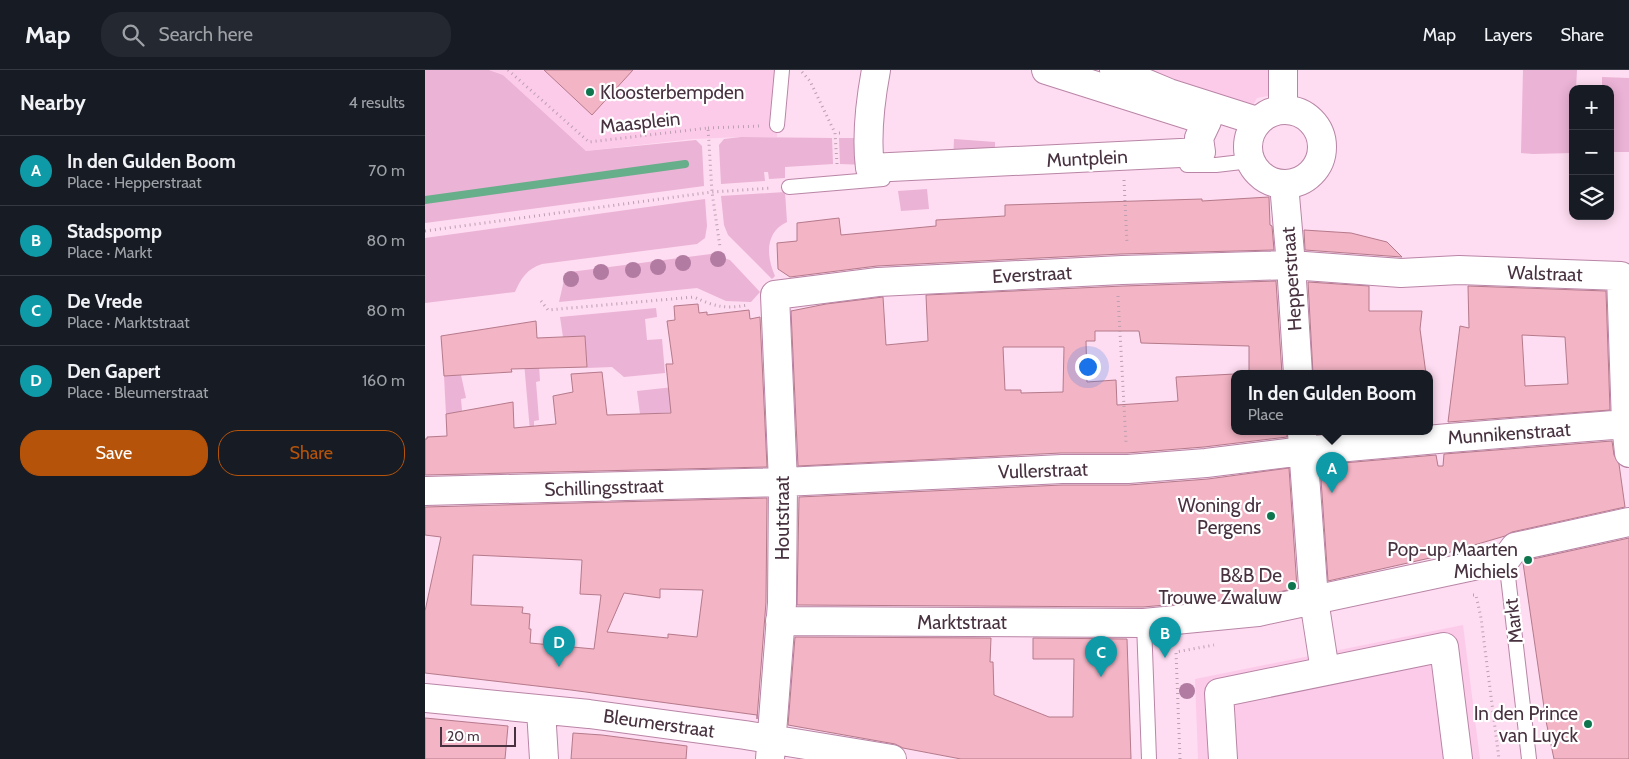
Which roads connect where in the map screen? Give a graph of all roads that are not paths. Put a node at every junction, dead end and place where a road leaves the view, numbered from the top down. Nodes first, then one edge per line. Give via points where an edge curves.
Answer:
1 (782, 70) edge
2 (876, 70) edge
3 (1046, 70) edge
4 (1114, 70) edge
5 (1283, 70) edge
6 (1283, 109) junction
7 (1257, 122) junction
8 (777, 125) road end
9 (1250, 161) junction
10 (1284, 184) junction
11 (789, 187) dead end
12 (1291, 265) junction
13 (775, 295) joint
14 (1298, 370) edge
15 (1626, 424) junction
16 (1433, 434) edge
17 (1416, 435) edge
18 (1302, 441) edge
19 (1629, 453) edge
20 (783, 482) junction
21 (425, 492) edge
22 (1629, 522) edge
23 (1506, 558) junction
24 (1314, 600) junction
25 (780, 621) junction
26 (1143, 624) junction
27 (1325, 671) junction
28 (425, 698) edge
29 (541, 710) junction
30 (770, 750) edge
31 (544, 759) edge
32 (892, 759) edge
33 (1149, 759) edge
34 (1223, 759) edge
35 (1458, 759) edge
36 (1529, 759) edge

1 - 8 lane
2 - 3 street, Muntplein via 869,124 870,168 1201,152 1199,138 1207,121
4 - 7 street via 1169,93
5 - 6 street
6 - 7 street via 1269,113
6 - 10 street via 1311,119 1322,141 1321,157 1314,170 1303,180
7 - 9 street via 1248,144
9 - 10 street via 1264,178
9 - 11 lane via 1217,165 1124,165
10 - 12 street, Hepperstraat
12 - 13 street, Everstraat via 878,282
12 - 14 street, Hepperstraat
12 - 15 street, Walstraat via 1401,273 1459,270 1621,276
13 - 20 street, Houtstraat
15 - 16 street, Munnikenstraat
15 - 19 street, Walstraat
17 - 18 street, Munnikenstraat
18 - 20 street, Vullerstraat via 1206,463
18 - 24 street
20 - 21 street, Schillingsstraat
20 - 25 street, Houtstraat
22 - 23 street via 1515,547
23 - 24 street
23 - 36 lane, Markt
24 - 26 street via 1258,612
24 - 27 street
25 - 26 street, Marktstraat
25 - 30 street, Houtstraat
26 - 33 lane
27 - 34 street via 1219,693
27 - 35 street via 1444,647
28 - 29 street, Bleumerstraat
29 - 30 street, Bleumerstraat via 745,735
29 - 31 street
30 - 32 street, Bleumerstraat

